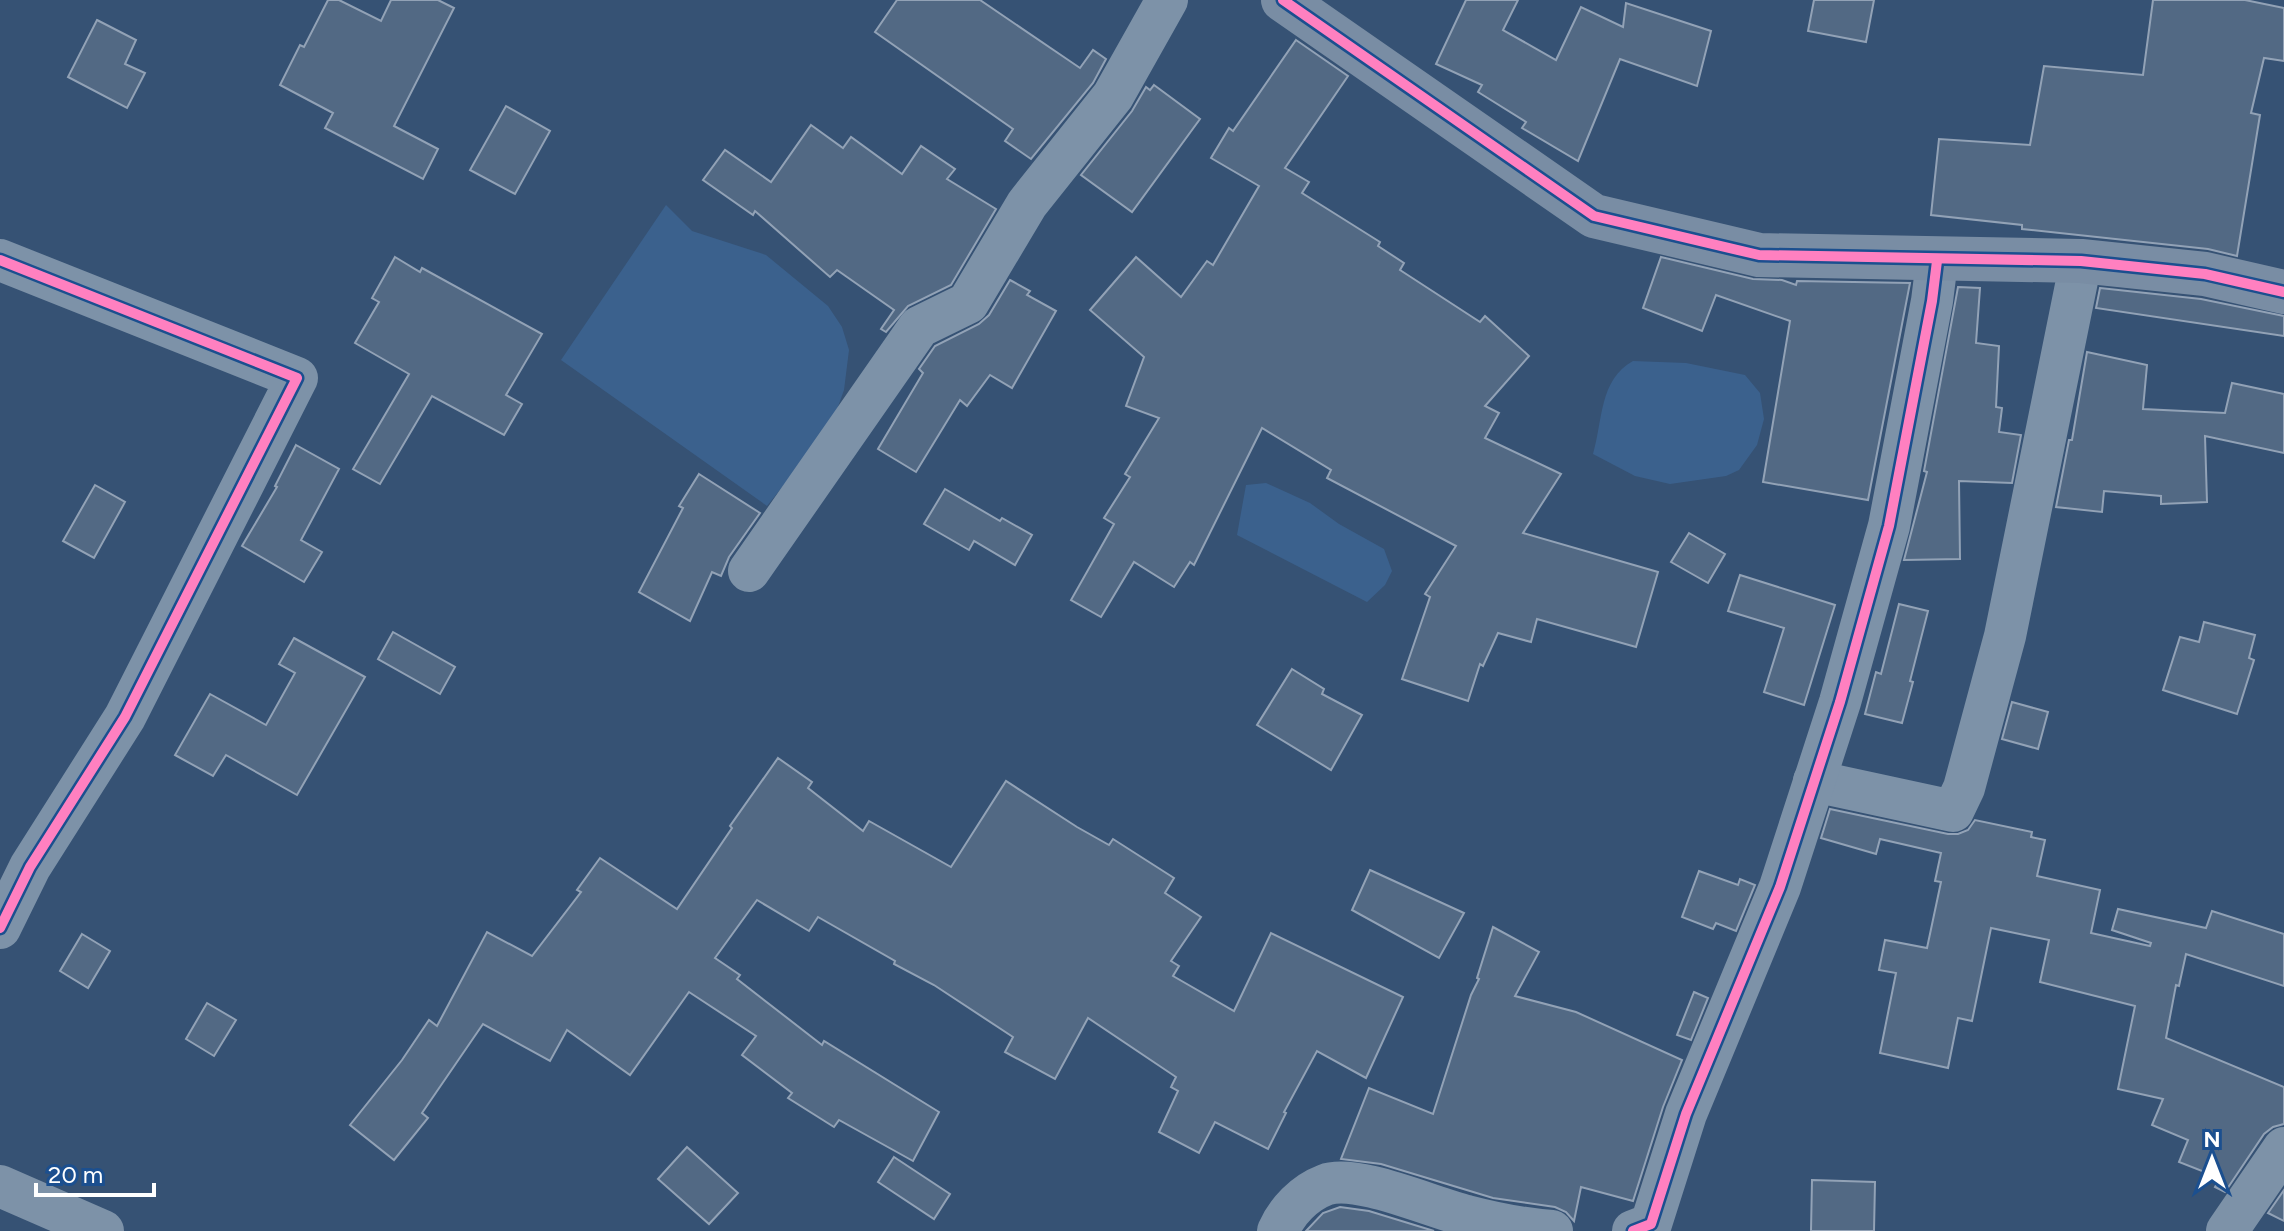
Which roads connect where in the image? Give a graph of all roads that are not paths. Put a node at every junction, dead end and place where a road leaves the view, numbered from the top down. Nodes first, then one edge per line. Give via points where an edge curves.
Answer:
1 (1167, 0) edge
2 (1283, 0) edge
3 (0, 260) edge
4 (1937, 261) junction
5 (2081, 261) junction
6 (2284, 292) edge
7 (749, 571) dead end
8 (1814, 781) junction
9 (0, 928) edge
10 (2284, 1148) edge
11 (6, 1200) edge
12 (103, 1231) edge
13 (1278, 1231) edge
14 (1552, 1231) edge
15 (1633, 1231) edge
16 (2227, 1231) edge

1 - 7 street via 1113,96 1027,204 968,303 919,327
2 - 4 street via 1594,216 1759,255
3 - 9 street via 297,378 125,717 30,867
4 - 5 street
4 - 8 street via 1889,526
5 - 6 street via 2205,274
5 - 8 street via 2005,636 1953,811
8 - 15 street via 1780,887 1686,1114 1651,1224
10 - 16 street
11 - 12 street
13 - 14 street via 1301,1199 1326,1184 1354,1182 1467,1216

